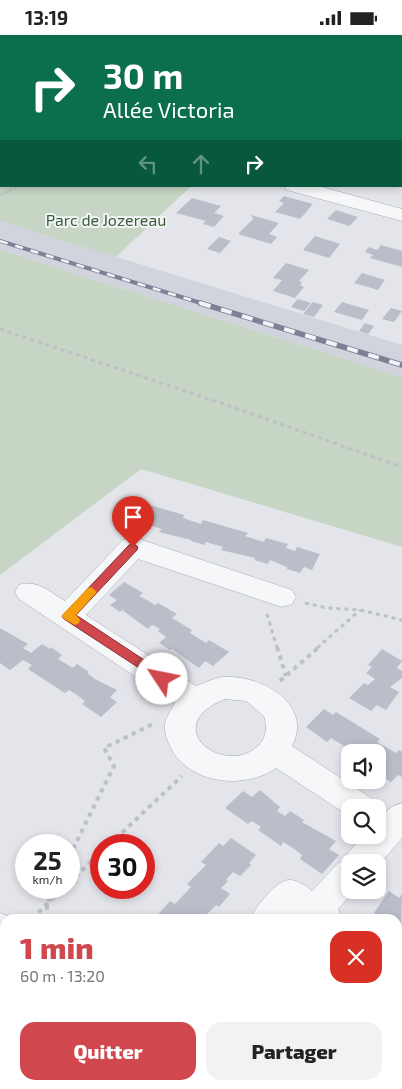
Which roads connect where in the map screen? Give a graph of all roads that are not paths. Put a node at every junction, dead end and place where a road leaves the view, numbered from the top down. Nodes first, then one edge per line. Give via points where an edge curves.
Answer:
1 (298, 187) edge
2 (402, 215) edge
3 (29, 592) dead end
4 (271, 593) road end
5 (68, 616) junction
6 (188, 709) junction
7 (275, 751) junction
8 (348, 799) edge
9 (393, 825) edge
10 (368, 854) edge
11 (341, 886) edge
12 (272, 914) edge
13 (320, 914) edge
14 (322, 914) edge

1 - 2 street
3 - 5 street
4 - 5 street via 133,547
5 - 6 street
6 - 7 street via 180,737 198,760 214,767 231,769 264,761
6 - 7 street via 207,692 223,688 240,688 262,697 278,712 283,725 282,738
7 - 8 street
9 - 10 street
11 - 14 street
12 - 13 street via 290,894

